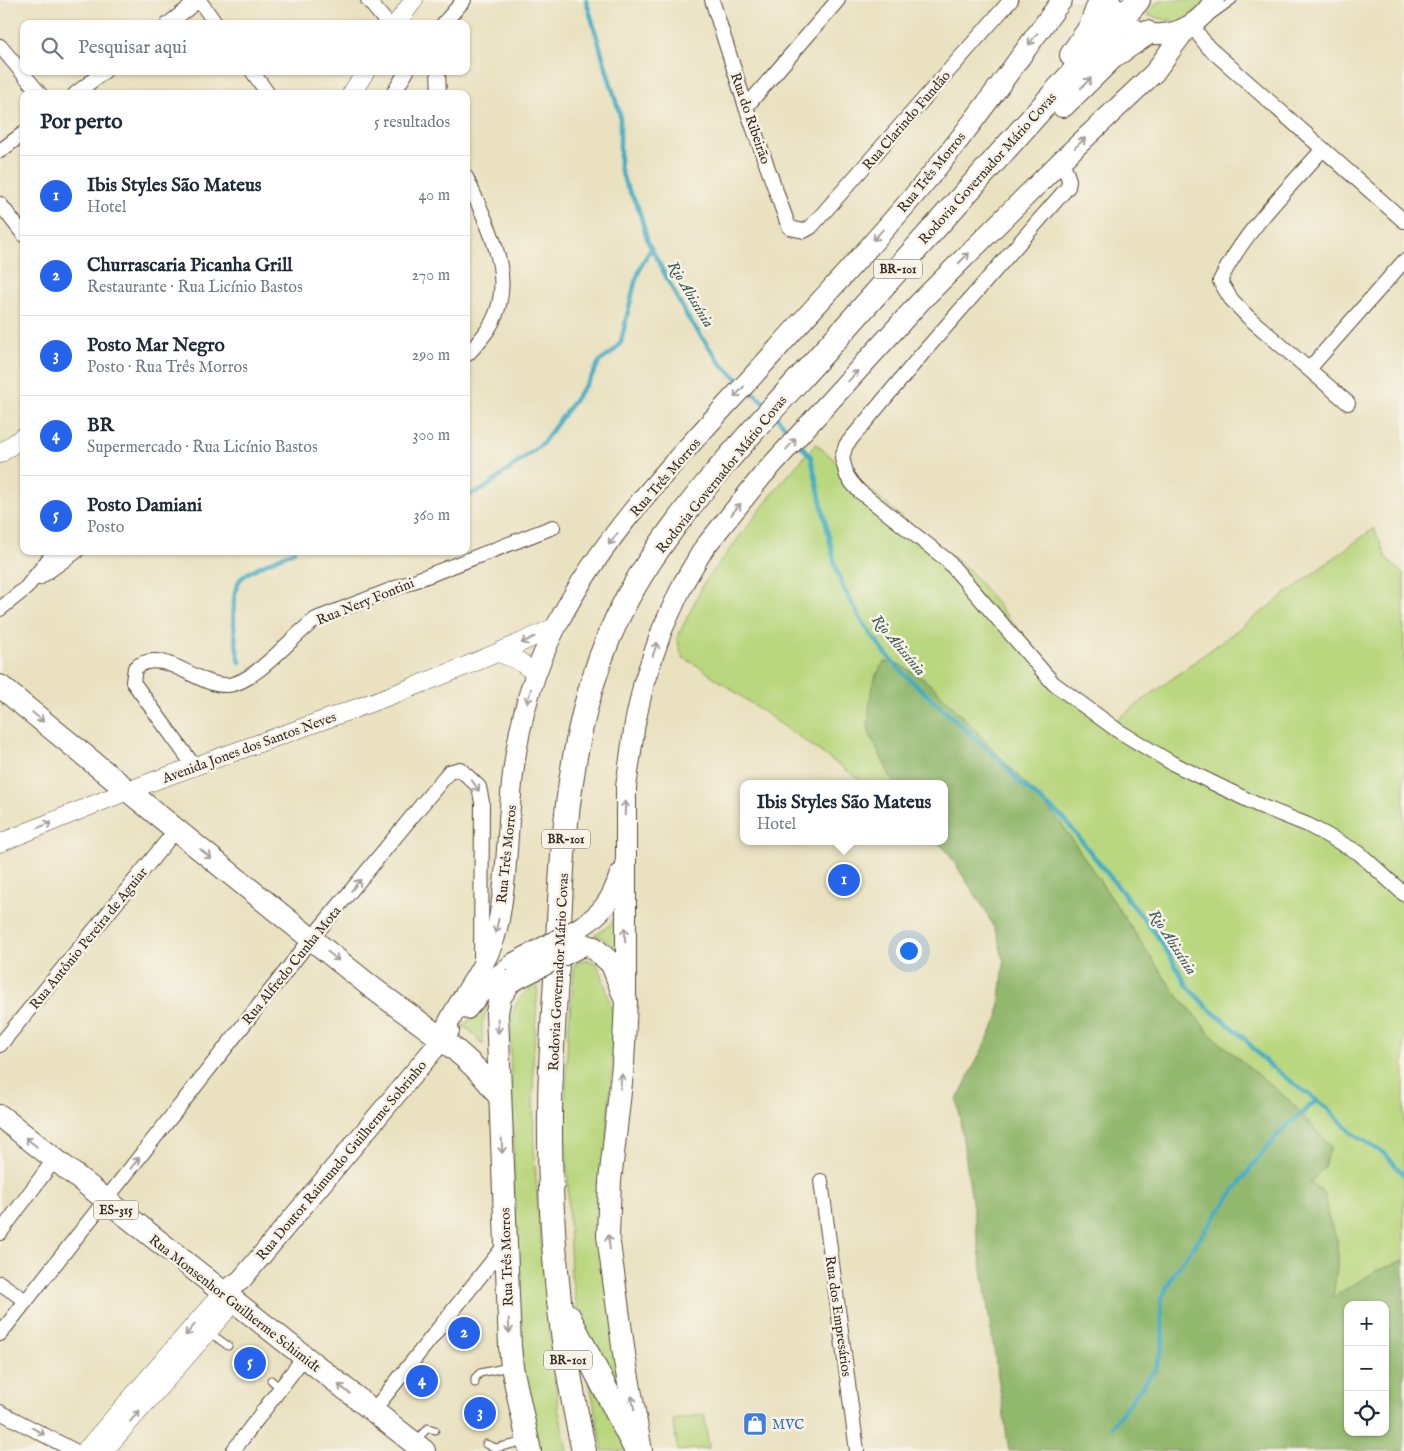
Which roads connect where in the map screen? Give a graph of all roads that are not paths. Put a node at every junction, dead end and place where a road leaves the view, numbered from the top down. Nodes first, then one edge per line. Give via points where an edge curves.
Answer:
1 (199, 0) edge
2 (368, 0) edge
3 (414, 0) edge
4 (464, 0) edge
5 (712, 0) edge
6 (838, 0) edge
7 (1011, 0) edge
8 (1062, 0) edge
9 (1101, 0) edge
10 (1138, 0) edge
11 (1214, 0) edge
12 (1233, 0) edge
13 (1116, 9) edge
14 (173, 20) edge
15 (213, 20) edge
16 (385, 20) edge
17 (399, 20) edge
18 (448, 20) edge
19 (1192, 25) junction
20 (1147, 33) junction
21 (0, 46) edge
22 (20, 70) edge
23 (24, 75) edge
24 (102, 75) edge
25 (255, 75) edge
26 (364, 75) edge
27 (405, 75) edge
28 (438, 75) edge
29 (94, 88) edge
30 (37, 90) edge
31 (265, 90) edge
32 (354, 90) edge
33 (395, 90) edge
34 (439, 90) edge
35 (1054, 93) junction
36 (746, 107) junction
37 (20, 136) edge
38 (1007, 146) junction
39 (1323, 149) junction
40 (0, 151) edge
41 (1062, 160) junction
42 (470, 186) edge
43 (0, 204) edge
44 (1404, 221) edge
45 (20, 230) edge
46 (797, 231) joint
47 (1404, 261) edge
48 (470, 350) edge
49 (1309, 369) junction
50 (1348, 404) dead end
51 (20, 439) edge
52 (0, 454) edge
53 (553, 527) dead end
54 (52, 555) edge
55 (72, 555) edge
56 (26, 588) junction
57 (0, 609) edge
58 (556, 626) junction
59 (499, 653) junction
60 (536, 673) junction
61 (0, 686) edge
62 (194, 766) junction
63 (127, 792) junction
64 (176, 830) junction
65 (0, 843) edge
66 (625, 857) junction
67 (1404, 894) edge
68 (580, 936) junction
69 (312, 938) junction
70 (481, 970) junction
71 (512, 972) junction
72 (626, 1001) junction
73 (441, 1040) junction
74 (0, 1045) edge
75 (500, 1098) junction
76 (0, 1116) edge
77 (54, 1160) junction
78 (821, 1181) dead end
79 (104, 1201) junction
80 (0, 1233) edge
81 (505, 1245) junction
82 (0, 1283) edge
83 (228, 1298) junction
84 (560, 1298) junction
85 (26, 1301) junction
86 (209, 1332) junction
87 (0, 1334) edge
88 (228, 1346) dead end
89 (304, 1358) junction
90 (512, 1367) junction
91 (475, 1383) dead end
92 (373, 1411) junction
93 (0, 1412) edge
94 (577, 1421) junction
95 (435, 1430) dead end
96 (486, 1444) dead end
97 (528, 1447) edge
98 (421, 1449) edge
99 (75, 1451) edge
100 (85, 1451) edge
101 (104, 1451) edge
102 (233, 1451) edge
103 (579, 1451) edge
104 (584, 1451) edge
105 (637, 1451) edge
106 (641, 1451) edge
107 (857, 1451) edge

1 - 14 street
1 - 15 street
2 - 16 street
3 - 17 street
4 - 18 street
5 - 36 street, Rua do Ribeirão
6 - 36 street
7 - 46 street, Rua Clarindo Fundão via 811,227
8 -> 58 main road, Rua Três Morros via 939,166 637,508 603,551
9 - 35 highway via 1096,19 1062,69
10 - 13 highway, Rodovia Governador Mário Covas / BR-101
11 - 19 main road
12 - 19 lane
13 - 20 main road via 1134,27
13 - 35 highway, Rodovia Governador Mário Covas / BR-101
19 - 20 main road via 1162,35
19 - 39 street via 1208,47
41 -> 19 main road via 1154,73
38 -> 20 highway via 1054,114 1113,56
21 - 22 street
23 - 30 street
24 - 29 street
25 - 31 street
26 - 32 street
27 - 33 street
28 - 34 street
35 - 38 highway, Rodovia Governador Mário Covas / BR-101
36 - 46 street, Rua do Ribeirão via 787,222
37 - 40 street
38 - 84 highway, Rodovia Governador Mário Covas / BR-101 via 789,391 676,524 638,578 602,655 578,738 569,796 559,921 550,1110 553,1216
39 - 44 street
39 - 49 street via 1247,238 1220,281 1230,299 1248,317
66 -> 41 main road via 626,787 644,682 662,630 704,548 762,476 919,303
41 - 67 street via 1068,187 846,445 842,458 847,476 859,491 947,560 1053,683 1117,730 1172,764 1308,825 1359,853
42 - 48 street via 490,231 503,282 492,324
43 - 45 street
47 - 49 street
49 - 50 street
51 - 52 street
53 - 62 street, Rua Nery Fontini via 316,619 259,671 239,683 207,683 161,661 142,663 135,668 133,682
54 - 56 street
55 - 56 street
56 - 57 street
58 -> 59 street, Avenida Jones dos Santos Neves
58 - 60 main road, Rua Três Morros
59 - 60 street
59 - 62 street, Avenida Jones dos Santos Neves via 339,715
60 -> 70 main road, Rua Três Morros via 521,727 513,774 500,910 492,946
61 -> 63 main road
62 - 63 street, Avenida Jones dos Santos Neves
63 - 64 main road
65 -> 63 street, Avenida Jones dos Santos Neves
64 -> 69 main road
64 - 74 street, Rua Antônio Pereira de Aguiar
66 - 68 main road via 612,897
72 -> 66 main road
68 - 71 main road, bridge
68 - 72 main road via 612,964
69 -> 70 street, Rua Alfredo Cunha Mota via 449,772 460,769 479,787 482,802
69 -> 73 main road
79 -> 69 street, Rua Alfredo Cunha Mota
70 - 73 main road, Rua Três Morros via 448,1018
71 - 73 main road, Rua Doutor Raimundo Guilherme Sobrinho via 490,982
71 -> 75 main road, Rua Três Morros via 500,997 497,1013
106 -> 72 main road via 608,1236
73 - 75 main road via 480,1072
73 - 83 main road, Rua Doutor Raimundo Guilherme Sobrinho
75 -> 81 main road, Rua Três Morros
77 -> 76 main road, Rua Monsenhor Guilherme Schimidt / ES-315
77 - 79 main road, Rua Monsenhor Guilherme Schimidt / ES-315
77 - 80 street
78 - 107 street, Rua dos Empresários
79 - 83 main road, Rua Monsenhor Guilherme Schimidt / ES-315
79 - 85 street, Rua Alfredo Cunha Mota
81 -> 90 main road, Rua Três Morros
81 - 92 street
82 - 85 street
83 - 86 street
83 - 89 main road, Rua Monsenhor Guilherme Schimidt / ES-315
83 -> 100 street, Rua Doutor Raimundo Guilherme Sobrinho
84 - 94 highway, Rodovia Governador Mário Covas / BR-101
84 - 105 highway
85 - 87 street, Rua Alfredo Cunha Mota
86 - 88 lane
101 -> 86 street
92 -> 89 main road, Rua Monsenhor Guilherme Schimidt / ES-315
89 - 102 street via 276,1384
90 - 91 lane via 480,1373
90 - 97 main road, Rua Três Morros
92 - 98 main road, Rua Monsenhor Guilherme Schimidt / ES-315
93 -> 99 street
94 - 103 highway
94 - 104 highway, Rodovia Governador Mário Covas / BR-101
95 - 98 lane via 426,1429
96 - 97 lane via 496,1448

